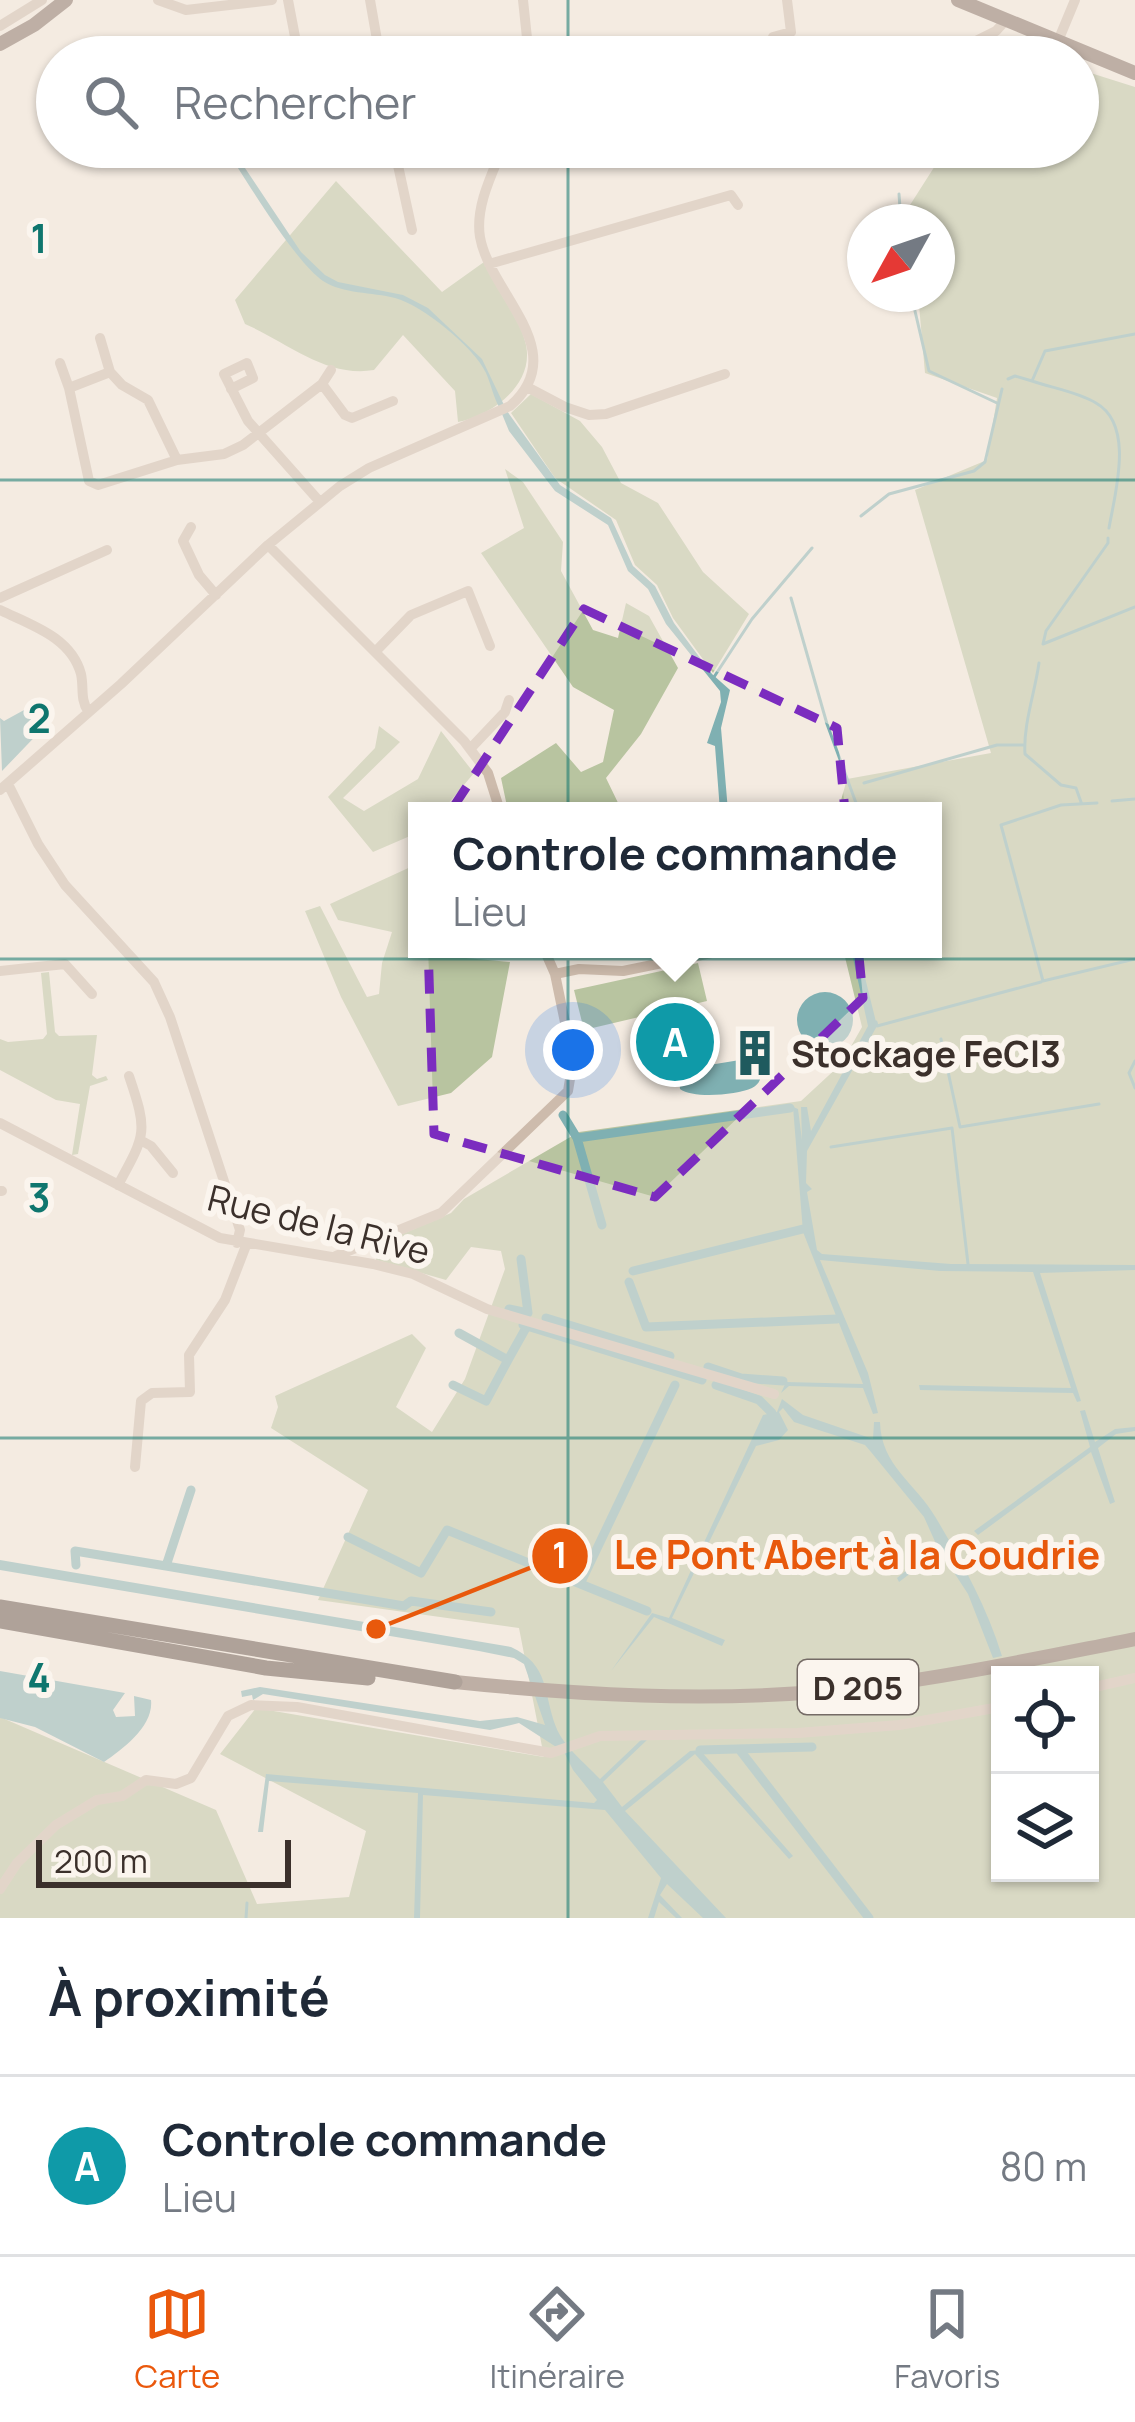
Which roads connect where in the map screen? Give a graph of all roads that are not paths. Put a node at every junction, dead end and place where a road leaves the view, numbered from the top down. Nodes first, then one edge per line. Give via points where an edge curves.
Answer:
1 (42, 0) edge
2 (66, 0) edge
3 (158, 0) edge
4 (272, 0) edge
5 (288, 0) edge
6 (370, 0) edge
7 (524, 0) edge
8 (788, 0) edge
9 (958, 0) edge
10 (1076, 0) edge
11 (254, 1) edge
12 (983, 5) edge
13 (1006, 20) junction
14 (0, 26) edge
15 (295, 36) edge
16 (376, 36) edge
17 (527, 36) edge
18 (776, 36) edge
19 (986, 36) edge
20 (1046, 36) edge
21 (1060, 36) edge
22 (0, 44) edge
23 (1099, 58) edge
24 (1135, 73) edge
25 (399, 168) edge
26 (495, 168) edge
27 (738, 205) dead end
28 (412, 230) dead end
29 (489, 264) junction
30 (100, 338) dead end
31 (60, 363) dead end
32 (331, 370) dead end
33 (110, 372) junction
34 (725, 374) dead end
35 (322, 384) junction
36 (527, 387) junction
37 (69, 388) junction
38 (231, 389) dead end
39 (393, 401) dead end
40 (260, 433) junction
41 (177, 460) junction
42 (320, 502) junction
43 (190, 526) dead end
44 (268, 545) junction
45 (107, 550) dead end
46 (216, 595) junction
47 (0, 598) edge
48 (0, 610) edge
49 (490, 646) dead end
50 (375, 652) junction
51 (509, 700) dead end
52 (88, 711) junction
53 (470, 748) junction
54 (4, 787) edge
55 (497, 802) edge
56 (548, 958) edge
57 (686, 958) edge
58 (0, 971) edge
59 (555, 974) junction
60 (92, 994) dead end
61 (129, 1076) dead end
62 (0, 1123) edge
63 (142, 1142) junction
64 (173, 1173) dead end
65 (118, 1185) junction
66 (242, 1243) junction
67 (333, 1258) junction
68 (774, 1394) dead end
69 (135, 1467) dead end
70 (0, 1607) edge
71 (0, 1621) edge
72 (1135, 1639) edge
73 (1135, 1678) edge
74 (454, 1682) junction
75 (1099, 1686) edge
76 (991, 1708) edge
77 (0, 1889) edge

1 - 14 street
2 - 22 main road
3 - 11 street via 186,10
4 - 11 street
5 - 15 street
6 - 16 street
7 - 17 street
8 - 18 street via 790,32
9 - 12 main road
10 - 21 street
12 - 13 main road
13 - 19 street
13 - 20 main road
23 - 24 main road
25 - 28 street
26 - 29 street via 481,208
27 - 29 street via 730,195
29 - 36 street via 528,332
30 - 33 street
31 - 37 street
32 - 35 street
33 - 37 street
33 - 41 street via 148,400
34 - 36 street via 606,414 589,415
35 - 39 street via 352,418
35 - 40 street
36 - 42 street via 510,406 369,468
37 - 41 street via 92,484
38 - 40 street
40 - 41 street via 224,454
40 - 42 street
42 - 44 street
43 - 46 street via 183,541
44 - 46 street
44 - 50 street
45 - 47 street
46 - 52 street
48 - 52 street via 68,650
49 - 50 street via 468,591 411,615
50 - 53 street
51 - 53 street
52 - 54 street
53 - 55 street
54 - 66 street via 76,900 146,970 164,1000
56 - 59 street
57 - 59 street
58 - 60 street via 65,964
59 - 67 street via 573,1061 558,1105 441,1213
61 - 63 street
62 - 65 street, Rue de la Rive
63 - 64 street
63 - 65 street
65 - 66 street, Rue de la Rive via 197,1229
66 - 67 street, Rue de la Rive
66 - 69 street via 225,1300 189,1355 190,1392 141,1401
67 - 68 street, Rue de la Rive via 413,1274 487,1309
70 - 74 highway, D 205
71 - 74 highway, D 205 via 266,1668
72 - 74 main road, D 205 via 830,1690 577,1694
73 - 75 street
76 - 77 street via 850,1729 600,1736 555,1752 297,1707 245,1706 222,1724 191,1778 146,1780 81,1808 39,1840

